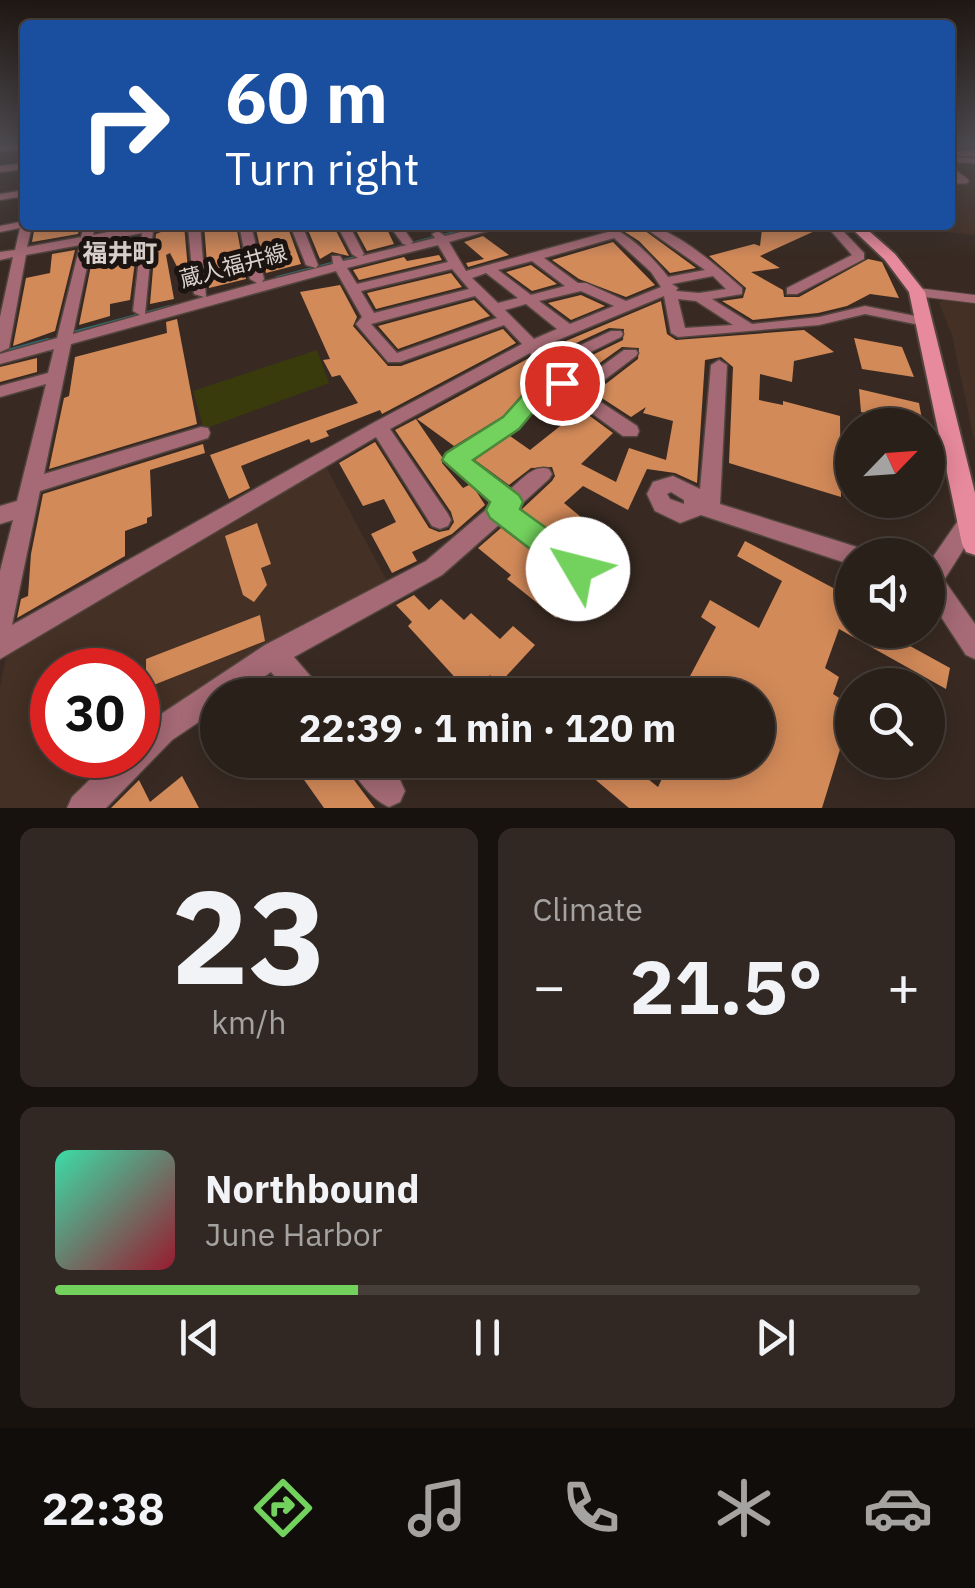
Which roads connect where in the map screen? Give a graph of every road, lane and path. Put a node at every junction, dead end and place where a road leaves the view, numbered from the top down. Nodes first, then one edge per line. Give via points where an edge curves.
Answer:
1 (25, 230) edge
2 (147, 230) edge
3 (195, 230) edge
4 (246, 230) edge
5 (298, 230) edge
6 (346, 230) edge
7 (399, 230) edge
8 (612, 230) edge
9 (654, 230) edge
10 (836, 230) edge
11 (860, 230) edge
12 (88, 232) edge
13 (443, 233) edge
14 (407, 242) junction
15 (676, 244) junction
16 (21, 252) junction
17 (638, 252) junction
18 (358, 254) junction
19 (0, 256) edge
20 (534, 256) junction
21 (696, 257) junction
22 (338, 262) junction
23 (312, 265) junction
24 (653, 265) junction
25 (459, 270) junction
26 (490, 270) junction
27 (716, 272) junction
28 (257, 279) junction
29 (353, 288) junction
30 (576, 288) junction
31 (670, 288) junction
32 (478, 291) junction
33 (792, 291) dead end
34 (917, 292) junction
35 (201, 294) junction
36 (699, 297) junction
37 (975, 299) edge
38 (525, 300) junction
39 (627, 307) junction
40 (140, 310) junction
41 (501, 314) junction
42 (370, 318) junction
43 (925, 322) junction
44 (749, 329) junction
45 (567, 332) junction
46 (616, 334) dead end
47 (64, 337) junction
48 (532, 345) junction
49 (1, 348) edge
50 (584, 348) junction
51 (630, 353) dead end
52 (0, 359) edge
53 (719, 365) dead end
54 (55, 376) junction
55 (562, 380) junction
56 (0, 392) edge
57 (380, 427) junction
58 (630, 431) dead end
59 (201, 433) dead end
60 (542, 474) dead end
61 (28, 497) junction
62 (505, 506) junction
63 (0, 515) edge
64 (440, 520) dead end
65 (972, 533) edge
66 (835, 550) edge
67 (945, 563) edge
68 (578, 569) dead end
69 (945, 603) edge
70 (0, 624) edge
71 (0, 646) edge
72 (975, 646) edge
73 (274, 654) junction
74 (294, 678) edge
75 (160, 732) edge
76 (113, 778) edge
77 (379, 778) edge
78 (389, 790) dead end
79 (85, 807) edge

1 - 16 street
2 - 40 street
3 - 35 street
4 - 28 street
5 - 23 street
6 - 18 street
7 - 14 street
8 - 17 street
8 - 20 street
9 - 15 street
10 - 33 street via 860,256
11 - 34 main road
12 - 16 street
12 - 47 street
13 - 14 street, 蔵人福井線
13 - 22 street
13 - 25 street
14 - 18 street, 蔵人福井線
15 - 17 street
15 - 21 street
16 - 19 street
16 - 49 street
17 - 24 street
18 - 22 street, 蔵人福井線
20 - 26 street
20 - 30 street
21 - 24 street
21 - 27 street
22 - 23 street, 蔵人福井線
22 - 29 street
22 - 47 street
23 - 28 street, 蔵人福井線
24 - 31 street
25 - 26 street
25 - 29 street
25 - 32 street
26 - 38 street
27 - 31 street
27 - 36 street via 738,291
28 - 35 street, 蔵人福井線
29 - 42 street
30 - 38 street
30 - 39 street
31 - 36 street
31 - 39 street
31 - 44 street via 678,333
32 - 41 street
32 - 42 street
34 - 37 lane
34 - 43 main road
35 - 40 street, 蔵人福井線
36 - 44 street
38 - 41 street
38 - 45 street
39 - 45 street
40 - 47 street, 蔵人福井線
41 - 42 street via 394,359 363,324
41 - 48 street
43 - 44 street via 864,310
43 - 65 main road
45 - 48 street
45 - 50 street
46 - 50 street
47 - 49 street, 蔵人福井線
47 - 52 street
47 - 54 street
48 - 55 street
48 - 57 street
50 - 55 street
51 - 55 street
53 - 66 street via 702,507
54 - 56 street
54 - 61 street
55 - 58 street
55 - 62 street via 454,460
57 - 64 street
57 - 71 street
59 - 61 street
60 - 62 street
61 - 63 street
61 - 70 street
62 - 68 street
62 - 73 street via 434,568
65 - 67 street
69 - 72 street
73 - 74 street
73 - 75 street
76 - 79 street
77 - 78 street

